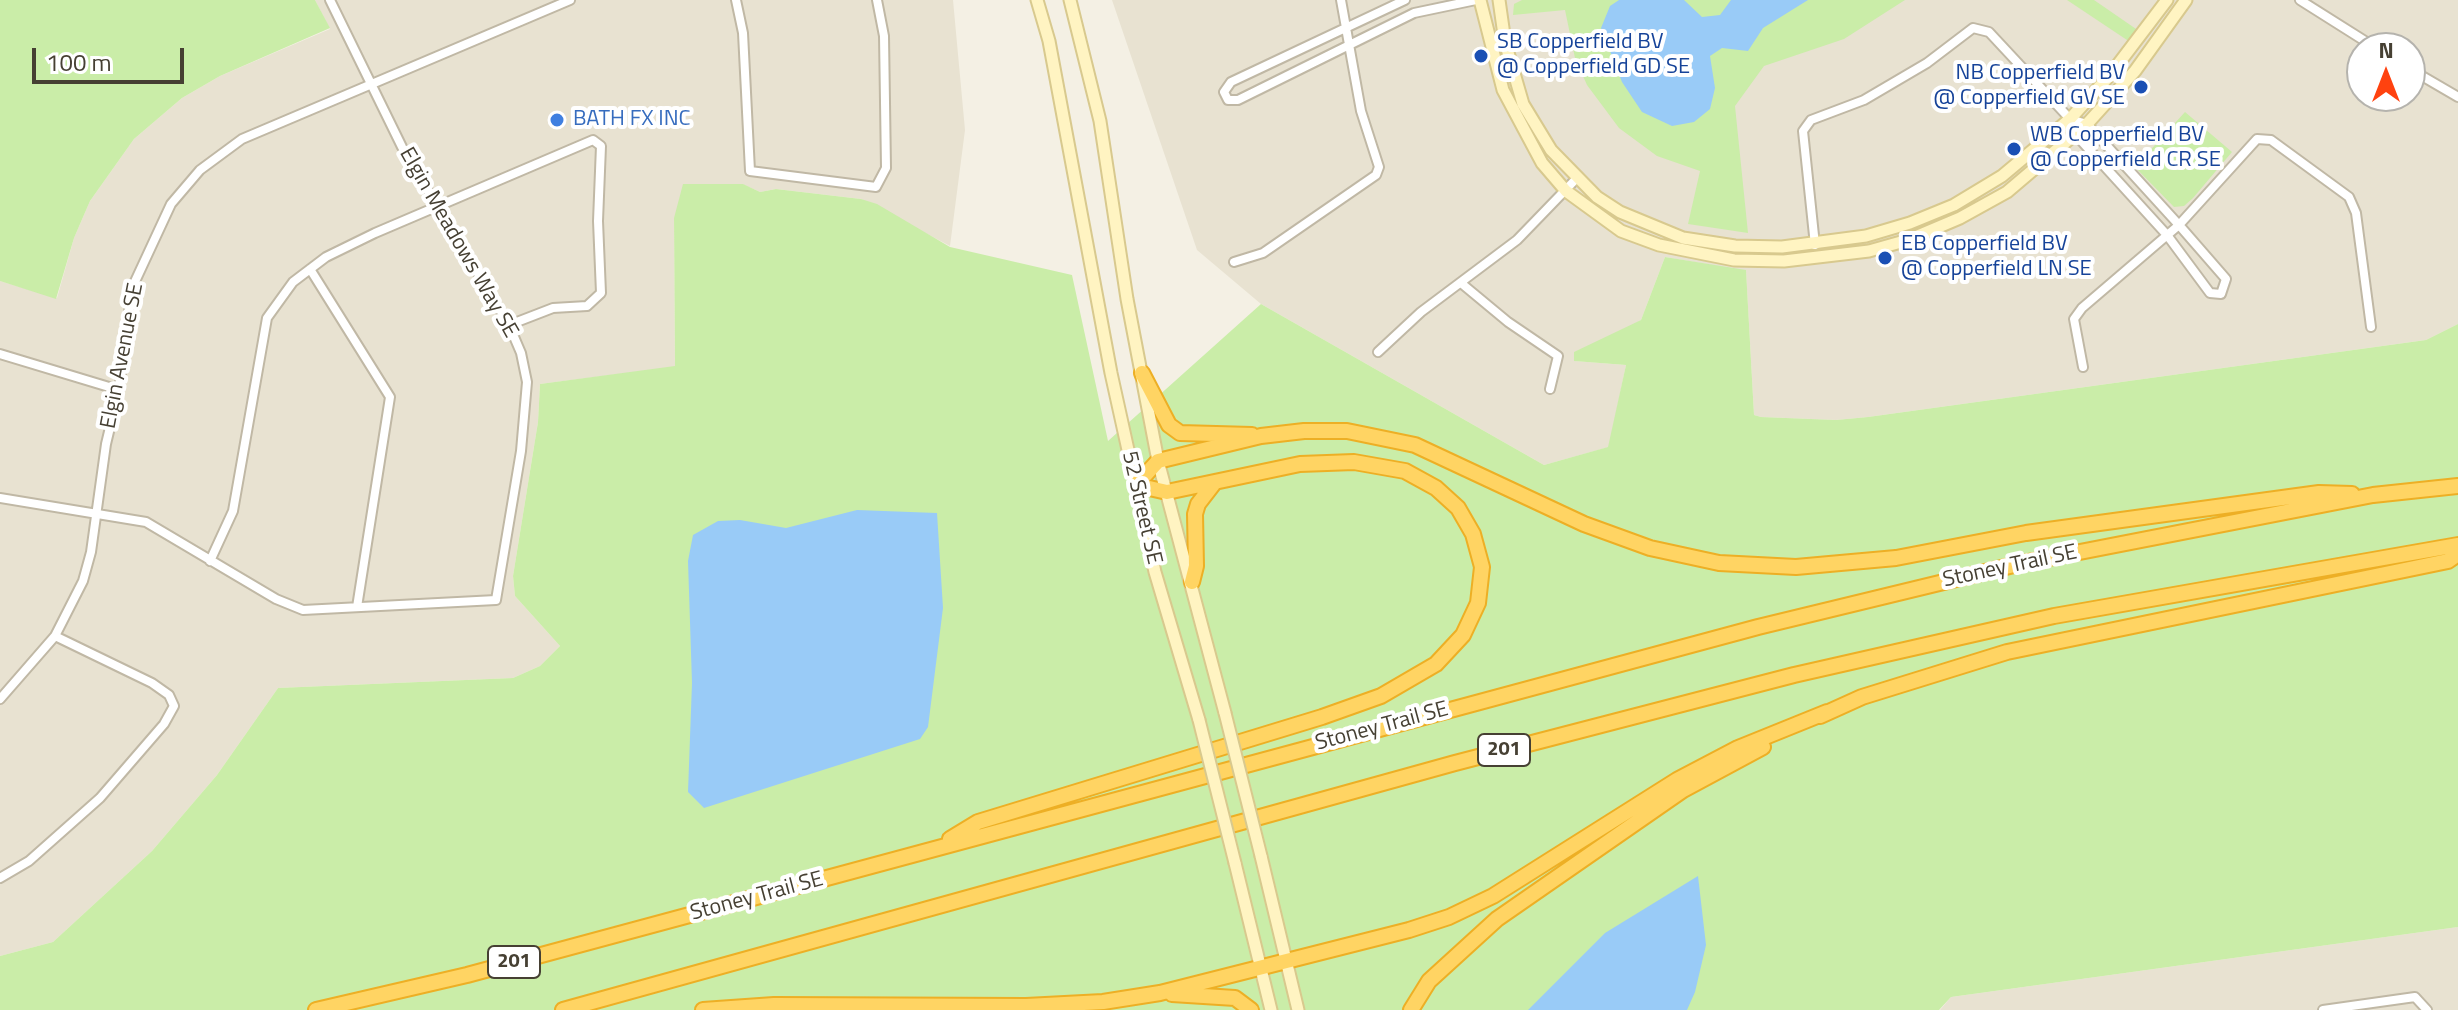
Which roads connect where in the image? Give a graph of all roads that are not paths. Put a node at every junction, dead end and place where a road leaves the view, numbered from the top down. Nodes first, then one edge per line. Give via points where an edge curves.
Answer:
1 (330, 0) edge
2 (570, 0) edge
3 (736, 0) edge
4 (877, 0) edge
5 (1037, 0) edge
6 (1070, 0) edge
7 (1341, 0) edge
8 (1405, 0) edge
9 (1478, 0) edge
10 (1499, 0) edge
11 (2167, 0) edge
12 (2186, 0) edge
13 (2300, 0) edge
14 (1346, 26) junction
15 (2351, 32) edge
16 (1348, 45) junction
17 (2426, 78) edge
18 (370, 84) junction
19 (2458, 97) edge
20 (2070, 119) junction
21 (2087, 124) junction
22 (2076, 135) junction
23 (1576, 179) junction
24 (1566, 191) junction
25 (1954, 205) junction
26 (436, 207) junction
27 (1960, 218) junction
28 (2179, 225) junction
29 (2167, 235) junction
30 (1815, 245) junction
31 (1234, 262) dead end
32 (310, 269) junction
33 (1461, 283) junction
34 (509, 325) junction
35 (2371, 327) dead end
36 (1378, 352) dead end
37 (0, 354) edge
38 (2083, 367) dead end
39 (1142, 373) junction
40 (1550, 389) dead end
41 (119, 390) junction
42 (1261, 436) junction
43 (1158, 461) junction
44 (1216, 481) junction
45 (1136, 485) junction
46 (2458, 486) edge
47 (1167, 492) junction
48 (2373, 495) junction
49 (0, 498) edge
50 (94, 513) junction
51 (2458, 545) edge
52 (2458, 554) edge
53 (210, 561) junction
54 (1192, 582) junction
55 (357, 607) junction
56 (55, 636) junction
57 (0, 699) edge
58 (1827, 712) junction
59 (937, 847) junction
60 (0, 878) edge
61 (1286, 962) junction
62 (1260, 968) junction
63 (1160, 993) junction
64 (316, 1010) edge
65 (563, 1010) edge
66 (703, 1010) edge
67 (1251, 1010) edge
68 (1271, 1010) edge
69 (1298, 1010) edge
70 (1411, 1010) edge
71 (2323, 1010) edge
72 (2427, 1010) edge

1 - 18 street, Elgin Meadows Way SE
2 - 18 street, Elgin Avenue SE
3 - 4 street via 743,33 750,171 876,187 886,168 884,36
5 - 45 main road, 52 Street SE
6 - 39 main road, 52 Street SE via 1100,121
7 - 14 street
8 - 14 street
9 - 16 street via 1414,13
9 - 24 main road via 1503,90 1542,163
10 - 23 main road via 1523,104
11 - 20 main road
12 - 21 main road via 2135,71
13 - 15 street
14 - 16 street
14 - 16 street via 1231,82 1224,92 1228,100 1238,100
16 - 31 street via 1379,167 1376,175 1263,253
17 - 19 street
18 - 26 street, Elgin Meadows Way SE
18 - 41 street, Elgin Avenue SE via 242,139 200,170 171,204 132,288
20 - 21 street
20 - 22 street
20 - 25 main road via 2002,176
20 - 30 street via 1989,32 1973,28 1864,100 1811,120 1803,131
21 - 22 main road
21 - 28 street
22 - 27 main road via 2007,192
22 - 29 street
23 - 24 street
23 - 30 main road via 1620,212 1683,238 1735,246
24 - 27 main road via 1621,231 1659,245 1734,260 1817,259 1869,251
24 - 33 street via 1517,240
25 - 27 main road
25 - 30 main road via 1866,236
26 - 32 street
26 - 34 street, Elgin Meadows Way SE
26 - 34 street via 593,140 601,146 601,293 587,306 553,308
28 - 29 street
28 - 29 street via 2226,279 2221,294 2210,293
28 - 35 street via 2257,139 2271,140 2349,197 2356,213
29 - 38 street via 2074,319
32 - 53 street via 293,282 267,318 233,511
32 - 55 street via 390,397
33 - 36 street
33 - 40 street via 1558,356
34 - 55 street, Elgin Meadows Way SE via 527,382 496,600
37 - 41 street
39 - 42 highway via 1169,425 1180,433
39 - 43 main road, 52 Street SE
41 - 50 street, Elgin Avenue SE
42 - 43 highway
42 - 48 highway via 1304,431 1415,445 1584,524 1650,548 1719,563 1842,565 2026,533 2319,493
43 - 45 highway
43 - 47 main road, 52 Street SE
44 - 47 highway
44 - 54 highway via 1195,514
44 - 59 highway via 1300,464 1354,462 1405,471 1436,488 1458,508 1473,534 1482,567 1478,603 1463,635 1436,664 1381,696 978,822
45 - 47 highway
45 - 62 main road, 52 Street SE, bridge
46 - 48 highway, Stoney Trail SE / 201
47 - 54 main road, 52 Street SE
48 - 59 highway, Stoney Trail SE / 201 via 2018,564 1758,627
49 - 50 street, Elgin Meadows Way SE
50 - 53 street, Elgin Meadows Way SE via 146,522
50 - 56 street, Elgin Avenue SE via 83,581
51 - 65 highway, 201 via 2054,616 1794,675 1455,763
52 - 58 highway via 2448,561 2007,652
53 - 55 street, Elgin Meadows Way SE via 303,610
54 - 61 main road, 52 Street SE, bridge
56 - 57 street, Elgin Avenue SE
56 - 60 street via 152,683 174,706 100,798 29,861
58 - 61 highway via 1677,780 1493,896 1449,917
58 - 70 highway via 1683,790 1497,919 1429,981
59 - 64 highway, Stoney Trail SE / 201 via 467,975
61 - 62 highway
61 - 69 main road, 52 Street SE
62 - 63 highway
62 - 68 main road, 52 Street SE
63 - 66 highway via 1026,1006 774,1005
63 - 67 highway via 1235,998
71 - 72 street via 2415,997

